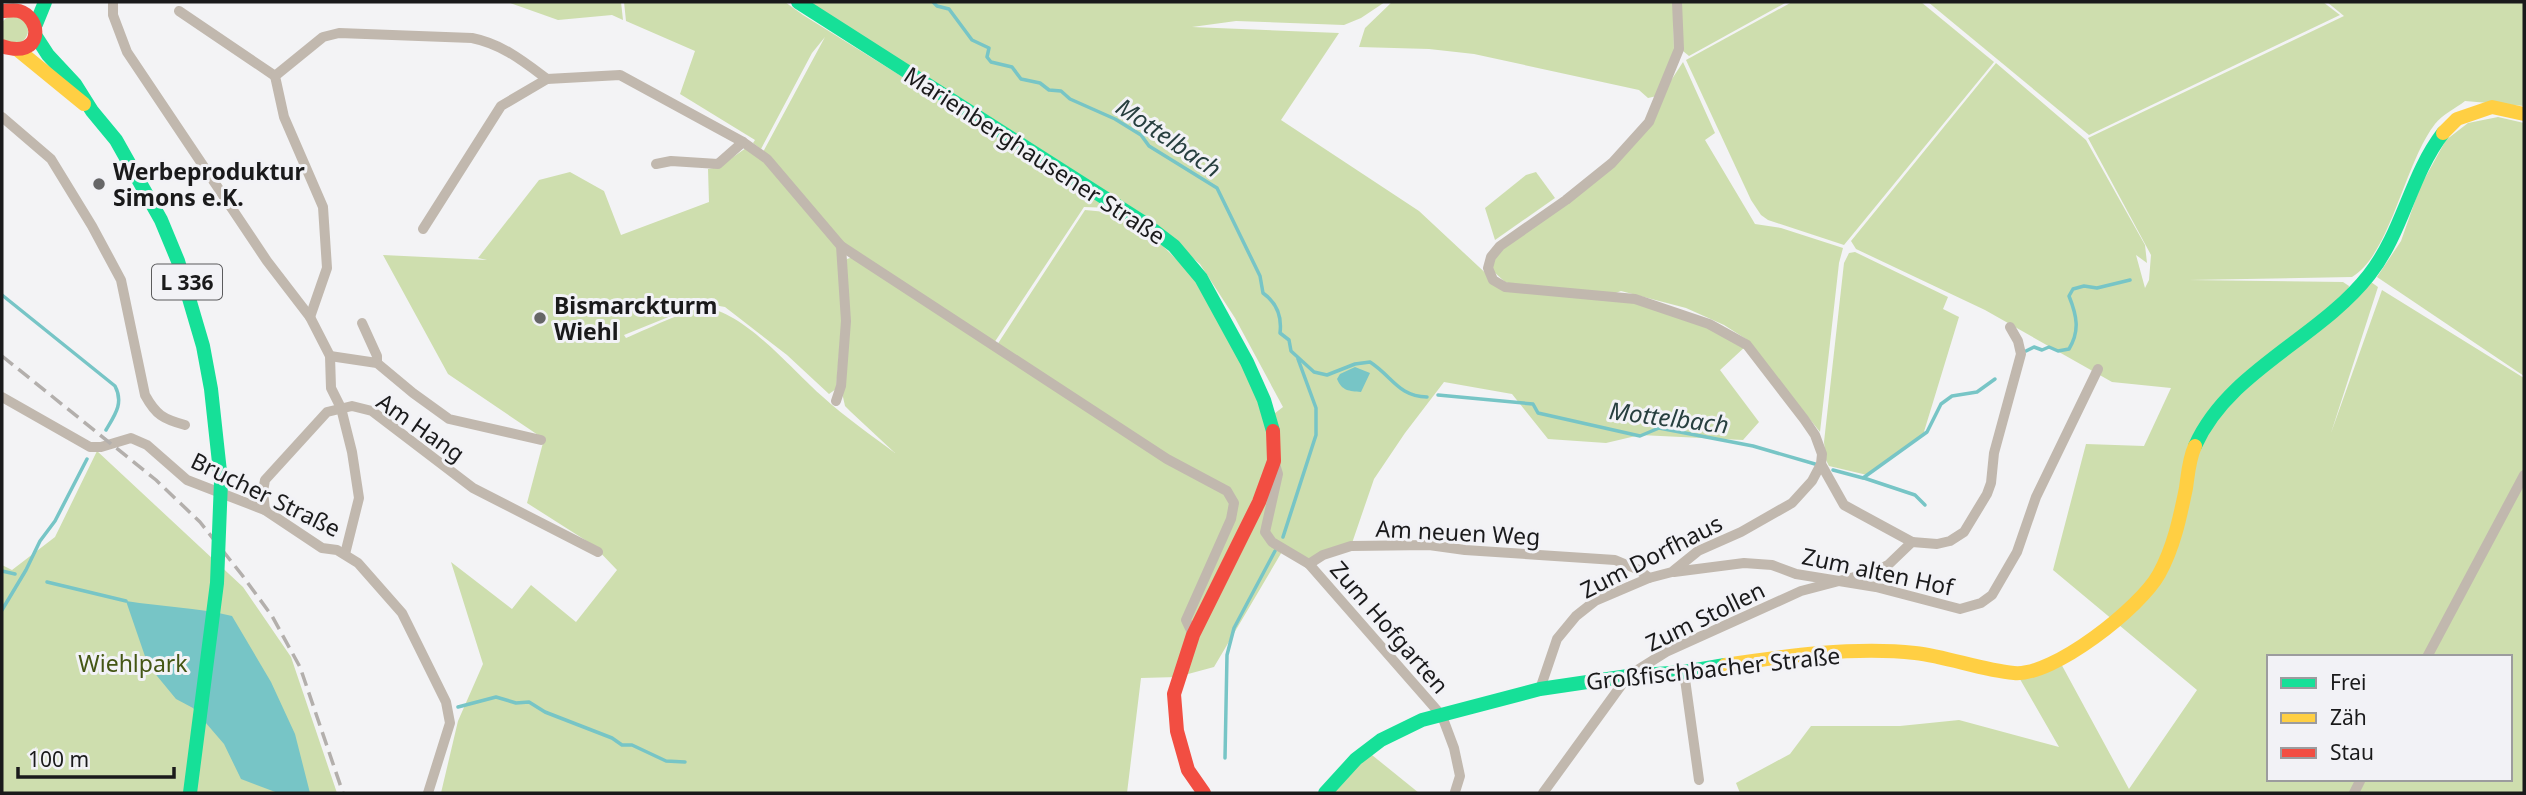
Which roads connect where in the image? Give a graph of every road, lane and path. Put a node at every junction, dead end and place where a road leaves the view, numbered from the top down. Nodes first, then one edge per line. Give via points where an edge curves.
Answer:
1 (45, 2) edge
2 (113, 2) edge
3 (798, 2) edge
4 (1677, 2) edge
5 (11, 7) edge
6 (179, 11) dead end
7 (36, 30) junction
8 (8, 51) edge
9 (275, 76) junction
10 (547, 79) junction
11 (88, 106) junction
12 (2524, 114) edge
13 (2, 117) edge
14 (743, 142) junction
15 (656, 164) dead end
16 (423, 229) dead end
17 (841, 246) junction
18 (310, 317) junction
19 (362, 323) dead end
20 (2010, 327) dead end
21 (330, 356) junction
22 (377, 363) junction
23 (2098, 369) dead end
24 (2, 397) edge
25 (836, 401) dead end
26 (341, 408) junction
27 (185, 425) dead end
28 (541, 440) dead end
29 (1274, 461) junction
30 (1821, 464) junction
31 (2524, 475) edge
32 (265, 510) junction
33 (1912, 541) junction
34 (598, 552) dead end
35 (345, 554) junction
36 (1309, 564) junction
37 (1672, 572) junction
38 (1649, 578) junction
39 (1838, 580) junction
40 (1192, 635) junction
41 (2428, 655) edge
42 (1684, 671) junction
43 (1628, 676) junction
44 (1540, 689) junction
45 (1442, 716) junction
46 (1699, 780) dead end
47 (1455, 792) edge
48 (190, 793) edge
49 (428, 793) edge
50 (1204, 793) edge
51 (1325, 793) edge
52 (1543, 793) edge

1 - 7 main road
2 - 18 street via 113,15 127,52 267,261
3 - 29 main road, Marienberghausener Straße via 1113,201 1174,246 1202,278 1247,362 1274,433
4 - 30 street via 1679,49 1649,121 1612,163 1500,246 1488,268 1493,280 1505,287 1635,299 1709,324 1747,345 1815,435
5 - 7 main road, L 336 via 29,12
6 - 9 street
7 - 8 main road, L 336 via 29,45
7 - 11 main road, L 336 via 48,56 75,84
8 - 11 main road, L 336 via 39,64
9 - 10 street via 323,37 339,33 472,38 516,56
9 - 18 street via 284,117 323,207 327,268
10 - 14 street via 620,75
10 - 16 street via 501,106
11 - 48 main road, L 336, bridge via 114,138 172,242 191,293 212,386 221,481 216,594
12 - 42 main road, Großfischbacher Straße via 2492,107 2457,119 2444,131 2422,165 2392,239 2369,275 2226,399 2201,433 2192,453 2170,552 2158,576 2144,595 2069,656 2040,670 2017,674 1915,653 1851,652 1784,656
13 - 27 street via 51,159 92,226 121,282 145,395 154,411
14 - 15 street via 718,164
14 - 17 street via 767,159
17 - 25 street via 846,321
17 - 40 street via 1167,459 1227,491 1234,503 1231,519 1186,620
18 - 21 street
19 - 22 street
20 - 33 street via 2021,354 1987,494 1964,532 1950,541
21 - 22 street
21 - 26 street via 331,388
22 - 28 street via 449,419
23 - 39 street, Zum alten Hof via 2036,497 2017,552 1992,595 1960,609
24 - 32 street, Brucher Straße via 90,447 131,438 147,445 187,480
26 - 32 street, Am Hang via 327,412 265,480
26 - 34 street, Am Hang via 372,411 472,488
26 - 35 street via 359,498
29 - 36 street via 1278,474 1265,532
29 - 40 main road via 1259,502
30 - 33 street via 1844,505
30 - 37 street, Zum Dorfhaus via 1792,503 1698,551
31 - 41 street
32 - 35 street, Brucher Straße via 322,548
33 - 39 street, Zum Stollen via 1888,565
35 - 49 street, Brucher Straße via 402,612 446,702 450,723
36 - 38 street, Am neuen Weg via 1351,546 1429,545 1615,560
36 - 45 street, Zum Hofgarten
37 - 38 street, Zum Dorfhaus
37 - 39 street, Zum alten Hof via 1744,563
38 - 44 street, Zum Dorfhaus via 1595,601 1576,616 1557,639
39 - 43 street, Zum Stollen via 1666,652
40 - 50 main road via 1174,694 1177,731 1188,770
42 - 43 main road, Großfischbacher Straße
42 - 46 street
43 - 44 main road, Großfischbacher Straße
43 - 52 street
44 - 45 main road, Großfischbacher Straße
45 - 47 street via 1460,776
45 - 51 main road, Großfischbacher Straße via 1422,720 1381,740

